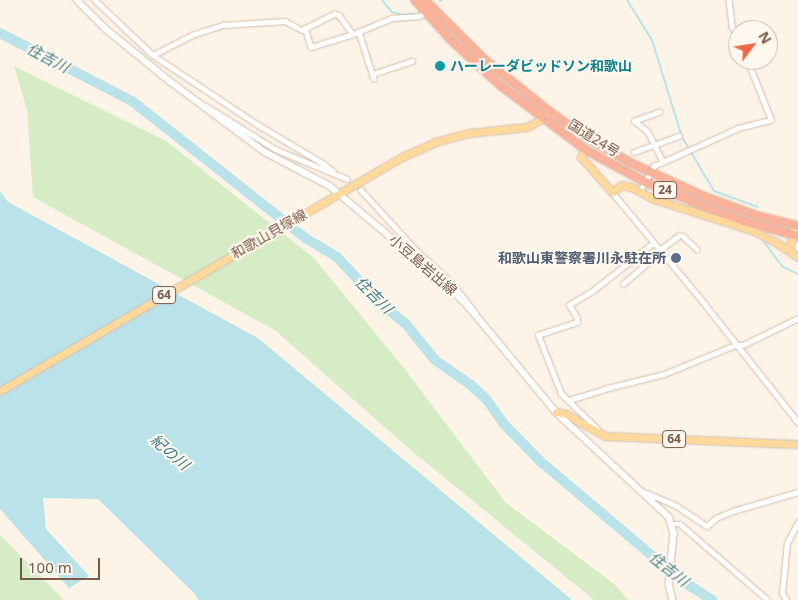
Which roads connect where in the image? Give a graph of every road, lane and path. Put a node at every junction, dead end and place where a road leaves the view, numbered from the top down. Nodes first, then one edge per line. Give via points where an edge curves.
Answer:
1 (77, 0) edge
2 (95, 0) edge
3 (415, 0) edge
4 (729, 0) edge
5 (429, 4) edge
6 (731, 20) edge
7 (305, 28) junction
8 (359, 32) junction
9 (353, 34) junction
10 (153, 55) junction
11 (412, 61) dead end
12 (752, 70) edge
13 (195, 101) junction
14 (549, 111) junction
15 (660, 112) dead end
16 (542, 119) junction
17 (679, 136) dead end
18 (655, 144) junction
19 (584, 149) junction
20 (634, 152) dead end
21 (664, 161) junction
22 (332, 171) junction
23 (650, 172) junction
24 (347, 179) dead end
25 (645, 182) junction
26 (361, 190) dead end
27 (640, 191) junction
28 (612, 192) junction
29 (339, 193) junction
30 (796, 226) edge
31 (796, 236) edge
32 (653, 243) junction
33 (697, 249) dead end
34 (789, 250) junction
35 (659, 251) junction
36 (798, 257) edge
37 (623, 284) dead end
38 (476, 314) junction
39 (798, 318) edge
40 (735, 344) junction
41 (0, 391) edge
42 (568, 400) junction
43 (556, 412) junction
44 (798, 422) edge
45 (605, 436) junction
46 (798, 444) edge
47 (641, 490) junction
48 (798, 492) edge
49 (798, 522) edge
50 (671, 524) junction
51 (672, 600) edge
52 (768, 600) edge
53 (786, 600) edge

1 - 13 main road, 小豆島岩出線 via 139,58
2 - 10 street
3 - 5 highway, 国道24号 / 24
4 - 6 street
5 - 8 street via 419,16 392,18
5 - 14 highway, 国道24号 / 24 via 484,59
5 - 16 highway, 国道24号 / 24 via 500,85
7 - 9 street via 334,14 339,15
7 - 9 street via 311,47
7 - 10 street via 302,30 285,21 223,25 192,35
8 - 9 street
8 - 11 street via 374,77
10 - 22 street
12 - 21 street via 771,120 738,128
13 - 22 street via 275,149
13 - 29 main road, 小豆島岩出線 via 265,152 317,177
14 - 16 main road, 和歌山貝塚線 / 64
14 - 23 highway, 国道24号 / 24 via 584,136
15 - 18 street via 635,121 648,132
16 - 19 highway, 国道24号 / 24
16 - 29 main road, 和歌山貝塚線 / 64 via 527,128 469,133 444,140 402,156
17 - 18 street
18 - 20 street
18 - 21 street
19 - 25 highway, 国道24号 / 24
19 - 28 main road via 581,158
21 - 23 street
22 - 24 street
23 - 25 street
23 - 30 highway, 国道24号 / 24 via 703,196
25 - 27 street
25 - 31 highway, 国道24号 / 24 via 736,218
26 - 38 street via 416,250 452,283
27 - 28 main road via 622,185
27 - 34 main road via 654,199 746,228
28 - 32 street
29 - 38 main road, 小豆島岩出線 via 428,266
29 - 41 main road, 和歌山貝塚線 / 64
30 - 31 main road
31 - 34 main road
32 - 35 street
32 - 42 street via 569,305 577,322 538,335 561,394
33 - 35 street via 679,236
34 - 36 main road
35 - 37 street
35 - 40 street
38 - 43 main road, 小豆島岩出線
39 - 40 street via 743,345
40 - 42 street via 664,374
40 - 44 street
42 - 45 street
43 - 45 main road, 64 via 566,414
43 - 47 main road, 小豆島岩出線
45 - 46 main road, 64
47 - 48 street via 677,506 707,526 733,510
47 - 50 main road, 小豆島岩出線 via 661,507
49 - 53 street via 786,543 782,593
50 - 51 main road, 小豆島岩出線 via 674,533 669,585
50 - 52 street via 680,524

